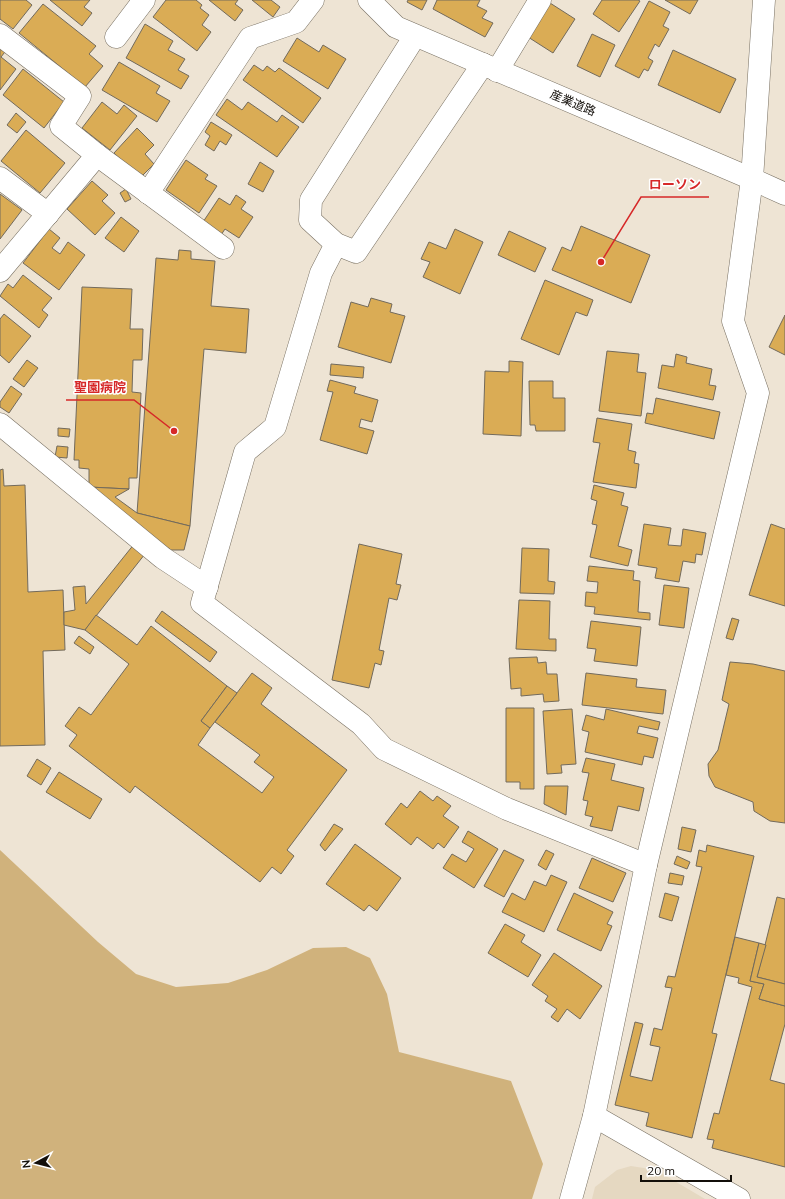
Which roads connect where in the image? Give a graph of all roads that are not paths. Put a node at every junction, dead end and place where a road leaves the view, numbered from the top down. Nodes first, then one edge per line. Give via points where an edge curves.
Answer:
1 (144, 0) edge
2 (313, 0) edge
3 (369, 0) edge
4 (540, 0) edge
5 (764, 0) edge
6 (0, 35) edge
7 (415, 36) junction
8 (116, 37) dead end
9 (490, 68) junction
10 (97, 155) junction
11 (0, 178) edge
12 (752, 179) junction
13 (148, 193) junction
14 (785, 194) edge
15 (48, 214) junction
16 (336, 244) junction
17 (223, 248) dead end
18 (0, 271) edge
19 (0, 424) edge
20 (207, 588) junction
21 (646, 865) junction
22 (594, 1116) junction
23 (572, 1199) edge
24 (738, 1199) edge

1 - 8 street
2 - 13 street via 296,22 250,38
3 - 7 street, 産業道路 via 396,27
4 - 9 street
5 - 12 street
6 - 10 street via 80,96 61,126
7 - 9 street, 産業道路
7 - 16 street via 311,200 310,220
9 - 12 street, 産業道路
9 - 16 street via 356,252
10 - 13 street
10 - 15 street
11 - 15 street
12 - 14 street, 産業道路
12 - 21 street via 733,321 758,393
13 - 17 street
15 - 18 street
16 - 20 street via 321,273 275,427 245,452
19 - 20 street via 163,558
20 - 21 street via 202,603 361,724 384,749 507,809
21 - 22 street
22 - 23 street
22 - 24 street

